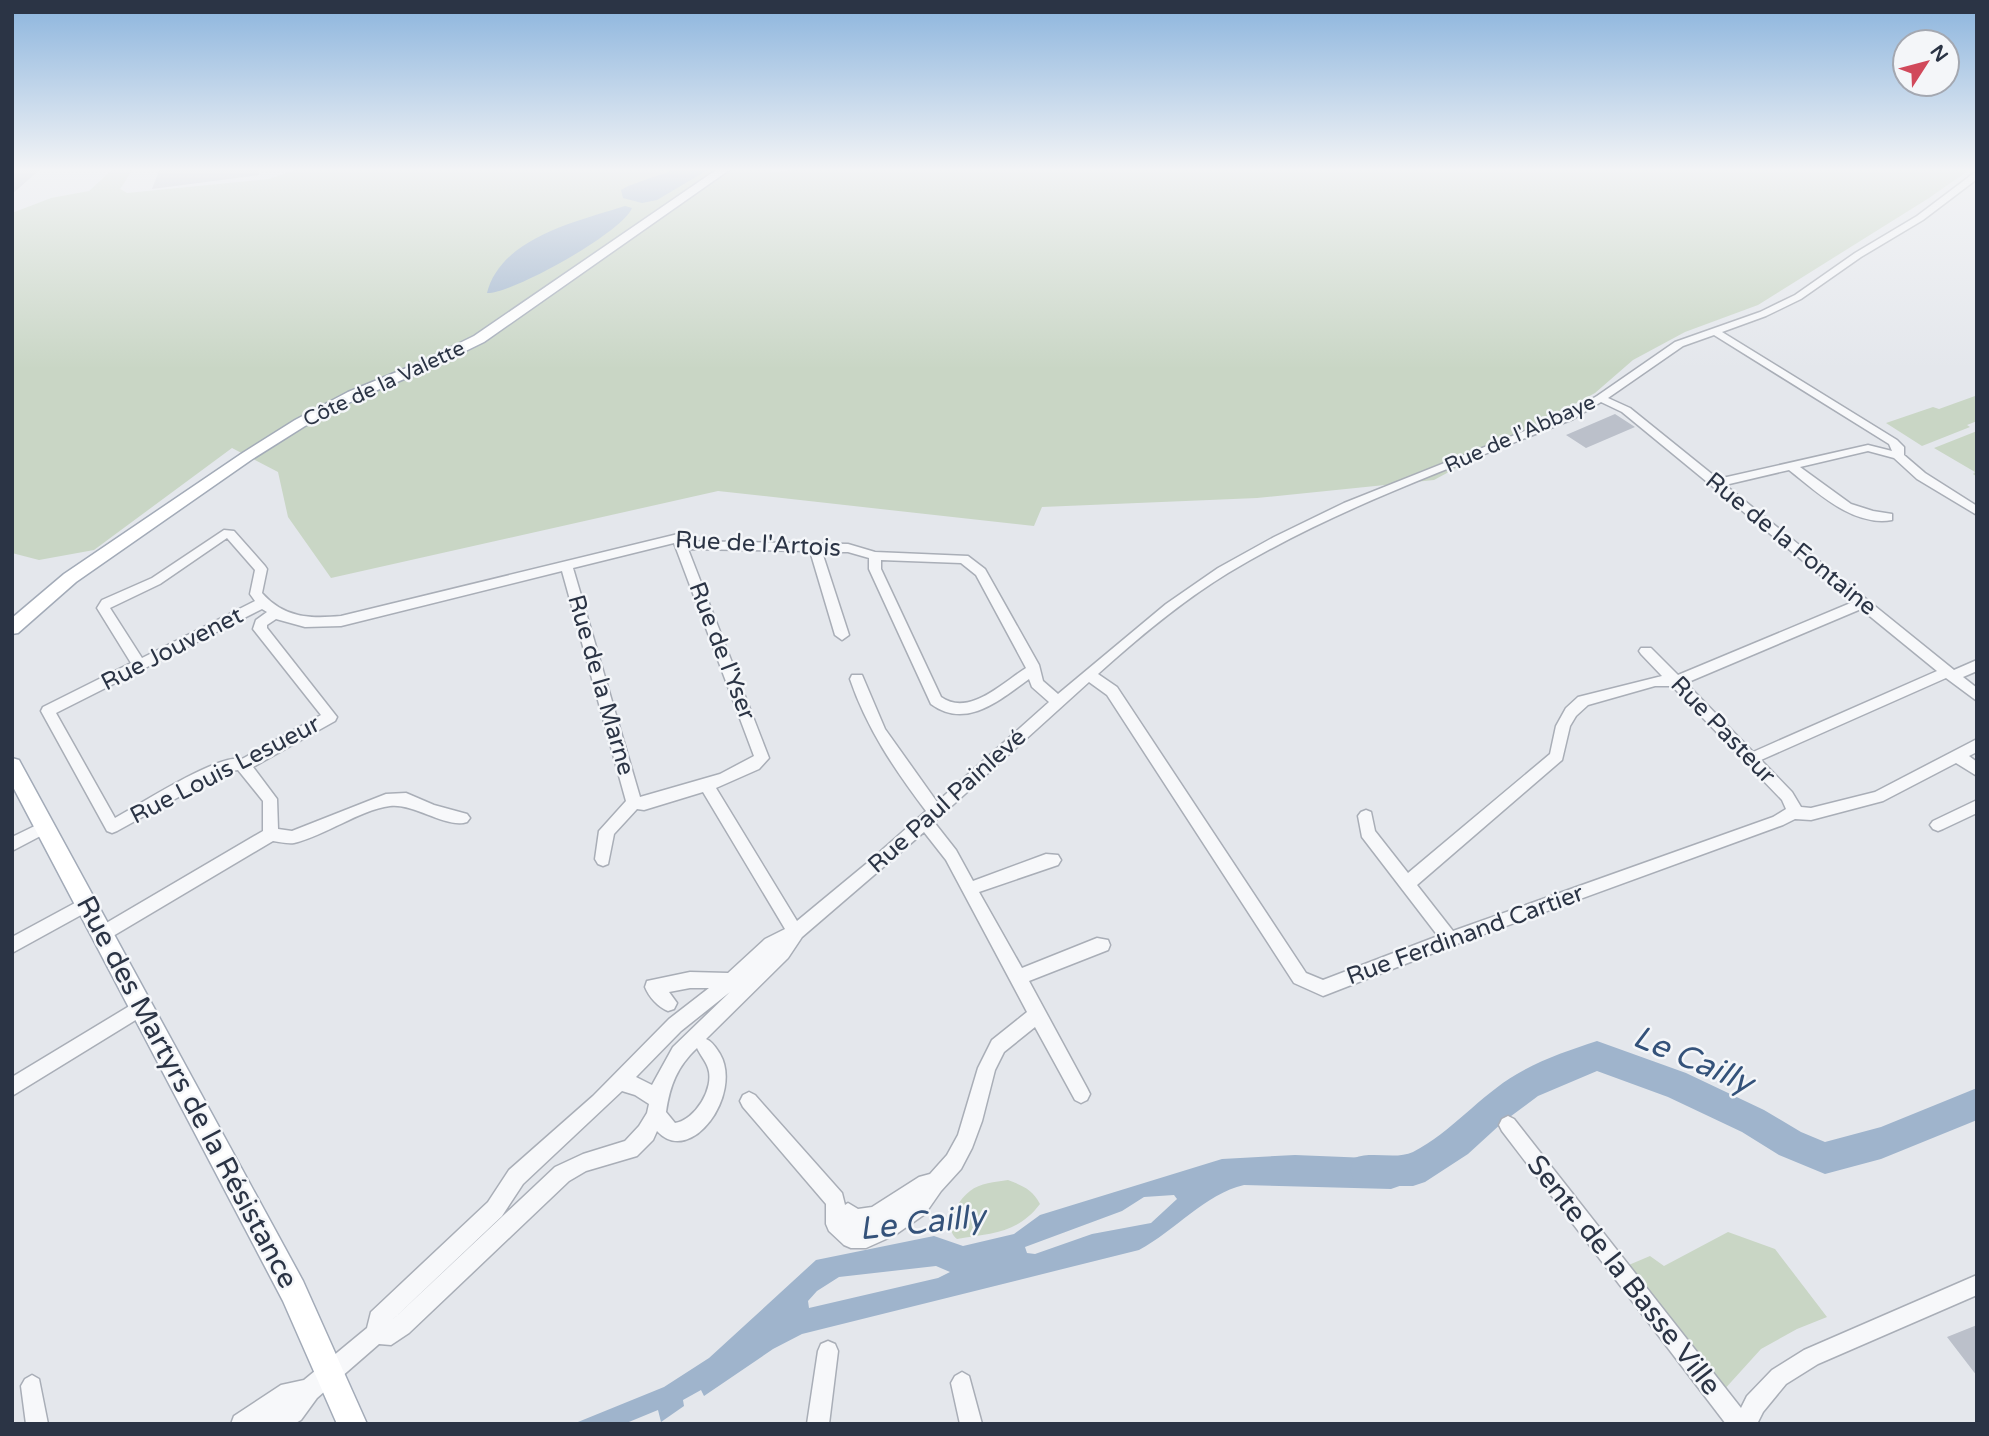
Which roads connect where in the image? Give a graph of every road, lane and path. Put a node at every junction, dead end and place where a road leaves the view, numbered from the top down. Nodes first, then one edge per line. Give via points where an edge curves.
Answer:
1 (629, 235) edge
2 (1891, 235) edge
3 (1714, 331) junction
4 (1601, 398) junction
5 (1898, 456) junction
6 (1791, 466) junction
7 (1717, 483) junction
8 (1977, 511) edge
9 (1888, 517) dead end
10 (682, 545) junction
11 (815, 548) junction
12 (875, 556) junction
13 (567, 567) junction
14 (505, 582) joint
15 (263, 603) junction
16 (1863, 603) junction
17 (275, 613) junction
18 (12, 628) edge
19 (842, 635) dead end
20 (1646, 650) dead end
21 (139, 665) junction
22 (1977, 665) edge
23 (1033, 670) junction
24 (1092, 671) junction
25 (1950, 674) junction
26 (857, 679) dead end
27 (1676, 681) junction
28 (1977, 696) edge
29 (1058, 703) junction
30 (1977, 746) edge
31 (1957, 756) junction
32 (1750, 759) junction
33 (243, 765) junction
34 (12, 766) edge
35 (1977, 771) edge
36 (706, 784) junction
37 (634, 803) junction
38 (1977, 806) edge
39 (1793, 813) junction
40 (930, 816) junction
41 (1366, 816) dead end
42 (463, 818) dead end
43 (1938, 825) dead end
44 (45, 827) junction
45 (112, 827) joint
46 (271, 834) junction
47 (12, 845) edge
48 (603, 859) dead end
49 (1053, 860) dead end
50 (1408, 883) junction
51 (969, 890) junction
52 (86, 904) junction
53 (795, 932) junction
54 (102, 934) junction
55 (1450, 939) junction
56 (1102, 945) dead end
57 (12, 946) edge
58 (1017, 978) junction
59 (731, 981) junction
60 (668, 1003) dead end
61 (141, 1007) junction
62 (1036, 1015) junction
63 (705, 1048) dead end
64 (618, 1081) junction
65 (12, 1087) edge
66 (1081, 1094) dead end
67 (749, 1101) dead end
68 (657, 1107) junction
69 (1508, 1125) dead end
70 (934, 1184) junction
71 (501, 1200) junction
72 (848, 1213) dead end
73 (515, 1218) junction
74 (1973, 1291) edge
75 (376, 1333) junction
76 (828, 1351) dead end
77 (319, 1380) junction
78 (962, 1383) dead end
79 (33, 1386) dead end
80 (37, 1424) edge
81 (242, 1424) edge
82 (274, 1424) edge
83 (352, 1424) edge
84 (818, 1424) edge
85 (971, 1424) edge
86 (1740, 1424) edge
87 (1745, 1424) edge

1 - 18 main road, Côte de la Valette via 479,339 354,395 246,457 70,578
2 - 3 street, Rue de l'Abbaye via 1798,297
3 - 4 street, Rue de l'Abbaye via 1663,353
3 - 5 street via 1893,442
4 - 7 street, Rue de la Fontaine via 1626,410
4 - 24 street, Rue de l'Abbaye via 1551,425 1348,506 1260,549 1171,607
5 - 6 street via 1863,449
5 - 8 street
6 - 7 street
6 - 9 street via 1843,507
7 - 16 street, Rue de la Fontaine
10 - 11 street, Rue de l'Artois
10 - 13 street, Rue de l'Artois via 674,538
10 - 36 street, Rue de l'Yser via 762,758 755,766
11 - 12 street, Rue de l'Artois via 857,550
11 - 19 street
12 - 23 street, Rue de l'Artois via 971,562 981,572
12 - 23 street via 875,569 942,708 954,712 970,709
13 - 14 street, Rue de l'Artois
13 - 37 street, Rue de la Marne
14 - 17 street, Rue Jouvenet via 341,621 302,623
15 - 17 street, Rue Jouvenet
15 - 21 street, Rue Jouvenet
15 - 21 street via 256,594 261,569 230,534 214,538 156,581 103,608
16 - 25 street, Rue de la Fontaine
16 - 27 street
17 - 33 street, Rue Louis Lesueur via 260,629 330,717
20 - 27 street, Rue Pasteur
21 - 45 street, Rue Jouvenet via 48,711
22 - 25 street
23 - 29 street via 1037,682
24 - 29 street, Rue Paul Painlevé
24 - 55 street, Rue Ferdinand Cartier via 1112,691 1300,978 1322,988
25 - 28 street, Rue de la Fontaine
25 - 32 street
26 - 40 street via 877,732
27 - 32 street, Rue Pasteur
27 - 50 street via 1655,681 1575,706 1560,733 1557,756
29 - 40 street, Rue Paul Painlevé
30 - 31 street, Rue Ferdinand Cartier
31 - 35 street
31 - 39 street, Rue Ferdinand Cartier via 1878,797 1811,814
32 - 39 street, Rue Pasteur via 1787,796
33 - 45 street, Rue Louis Lesueur via 220,767
33 - 46 street via 270,799
34 - 44 main road, Rue des Martyrs de la Résistance
36 - 37 street via 644,804
36 - 53 street
37 - 48 street via 607,831
38 - 43 street
39 - 55 street, Rue Ferdinand Cartier
40 - 51 street
40 - 53 street, Rue Paul Painlevé
41 - 50 street via 1367,833
42 - 46 street via 406,799 386,800 292,836
44 - 47 street
44 - 52 main road, Rue des Martyrs de la Résistance
46 - 54 street
49 - 51 street
50 - 55 street
51 - 58 street
52 - 54 main road, Rue des Martyrs de la Résistance
52 - 57 street
53 - 59 street via 771,944
53 - 68 street via 782,953 679,1053 661,1084
54 - 61 main road, Rue des Martyrs de la Résistance
56 - 58 street
58 - 62 street
59 - 60 street via 690,980 653,986
59 - 64 street
61 - 65 street
61 - 77 main road, Rue des Martyrs de la Résistance via 293,1291
62 - 66 street
62 - 70 street via 998,1046 965,1141
63 - 68 street via 717,1067 718,1080 713,1101 703,1115 682,1133 671,1132
64 - 68 street via 639,1087
64 - 71 street via 516,1177
67 - 70 street via 835,1200 836,1224 851,1238 866,1238 895,1223 918,1206
68 - 73 street via 646,1133 630,1149 562,1174
69 - 86 street, Sente de la Basse Ville
70 - 72 street via 926,1184 875,1216 855,1219
71 - 73 street
71 - 75 street via 379,1318
73 - 75 street via 402,1326 391,1335
74 - 87 street via 1811,1357 1779,1377 1755,1404
75 - 77 street
76 - 84 street
77 - 81 street via 289,1393
77 - 82 street via 293,1412
77 - 83 main road, Rue des Martyrs de la Résistance
78 - 85 street
79 - 80 street

